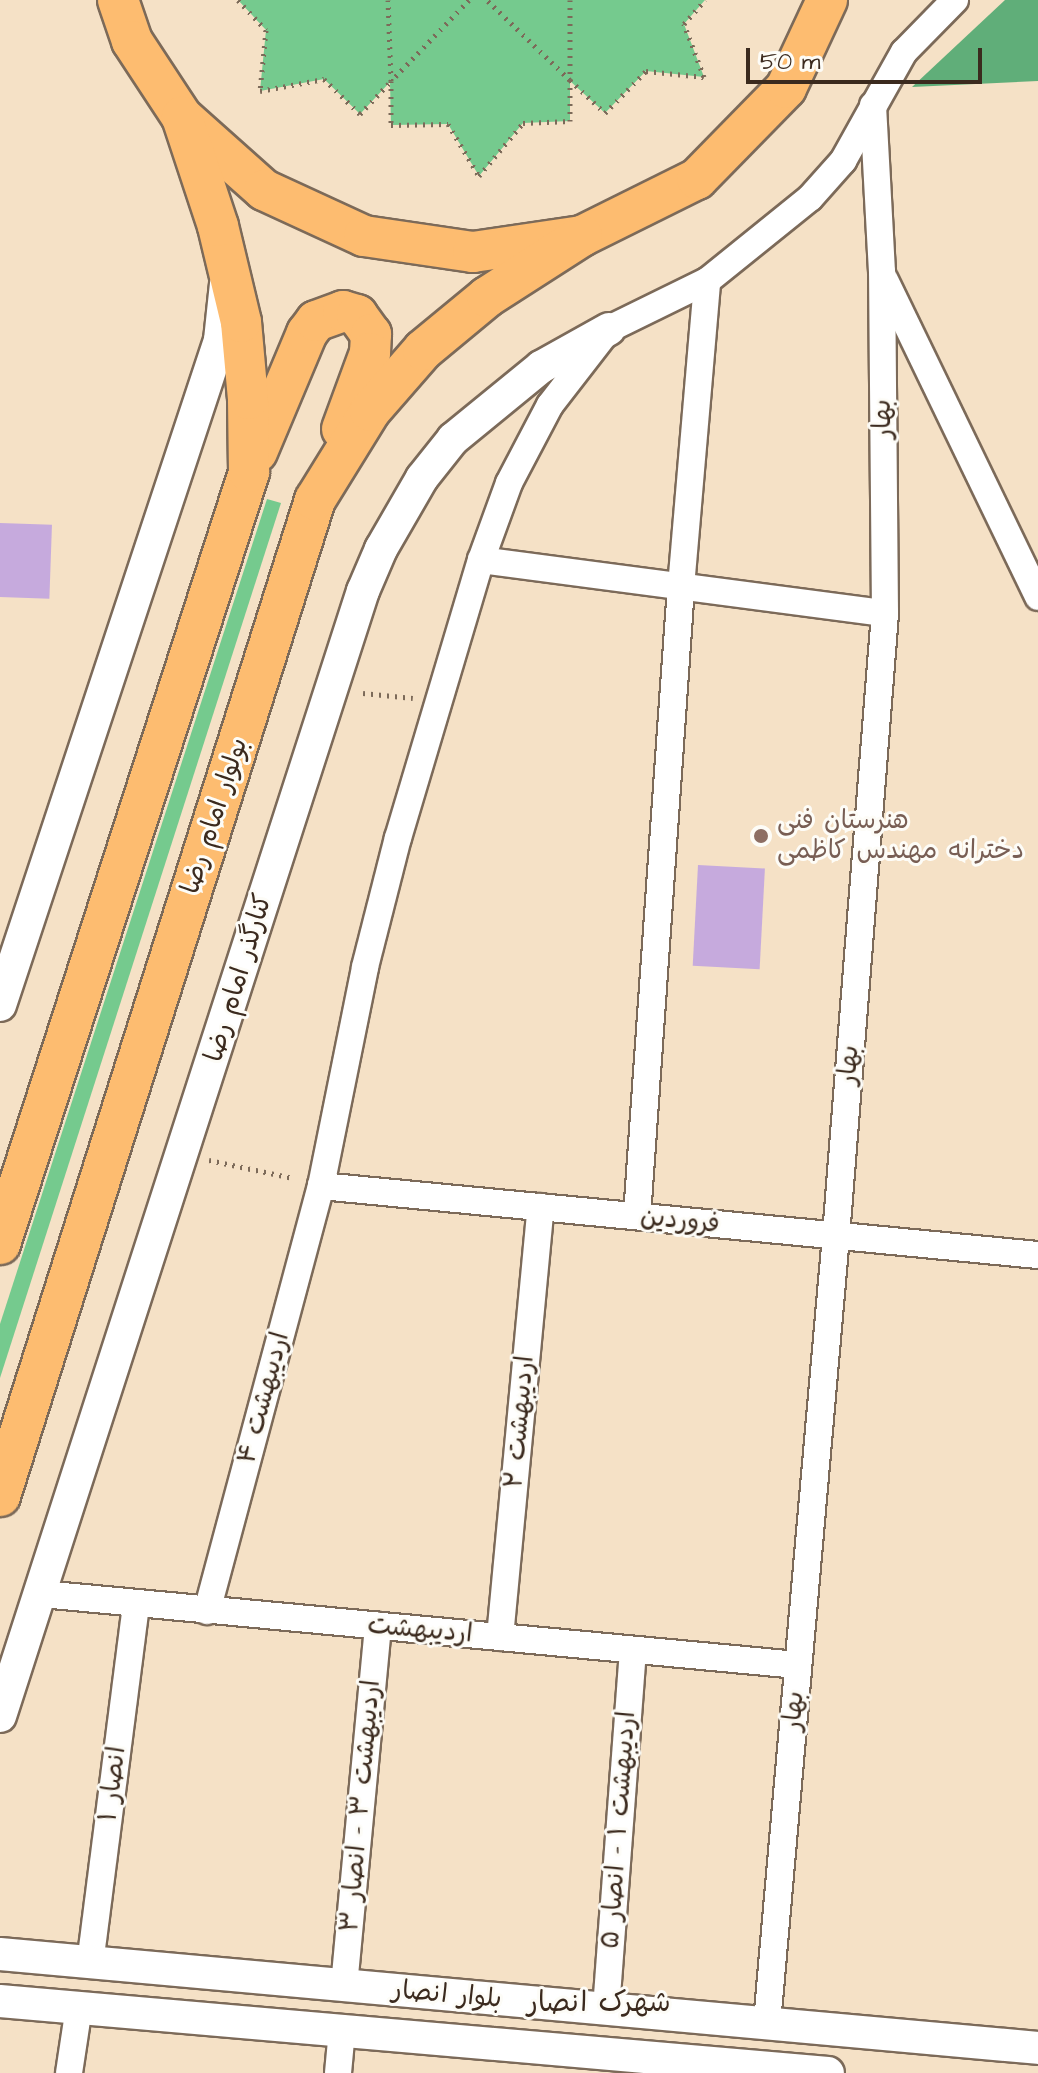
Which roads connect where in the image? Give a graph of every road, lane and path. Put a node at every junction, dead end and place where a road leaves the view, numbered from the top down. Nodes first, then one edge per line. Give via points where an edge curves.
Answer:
1 (118, 0) edge
2 (238, 0) edge
3 (388, 0) edge
4 (469, 0) edge
5 (487, 0) edge
6 (570, 0) edge
7 (705, 0) edge
8 (827, 0) edge
9 (955, 0) edge
10 (570, 80) junction
11 (391, 81) junction
12 (873, 105) junction
13 (182, 117) junction
14 (582, 236) junction
15 (228, 265) junction
16 (882, 272) junction
17 (707, 281) junction
18 (609, 329) junction
19 (249, 472) junction
20 (315, 500) junction
21 (481, 560) junction
22 (681, 587) junction
23 (1038, 597) edge
24 (885, 613) junction
25 (331, 690) junction
26 (438, 700) junction
27 (0, 1005) edge
28 (182, 1159) junction
29 (321, 1186) junction
30 (541, 1207) junction
31 (637, 1216) junction
32 (836, 1236) junction
33 (0, 1244) edge
34 (1038, 1255) edge
35 (0, 1496) edge
36 (42, 1594) junction
37 (136, 1604) junction
38 (207, 1611) junction
39 (378, 1626) junction
40 (500, 1637) junction
41 (633, 1650) junction
42 (798, 1665) junction
43 (0, 1716) edge
44 (0, 1954) edge
45 (90, 1964) junction
46 (344, 1986) junction
47 (0, 2001) edge
48 (79, 2007) junction
49 (606, 2009) junction
50 (767, 2023) junction
51 (342, 2030) junction
52 (1038, 2048) edge
53 (616, 2064) edge
54 (762, 2067) junction
55 (69, 2073) edge
56 (338, 2073) edge
57 (828, 2073) edge

1 - 13 main road via 132,41
2 - 11 path via 266,30 260,91 324,79 360,114
3 - 11 path
4 - 11 path
5 - 10 path
6 - 10 path
7 - 10 path via 684,24 704,77 646,71 605,113
8 - 14 main road via 786,88 697,179
9 - 12 street via 904,52
10 - 11 path via 570,121 523,123 479,176 448,124 391,125
12 - 16 street, بهار
12 - 17 street via 843,161 810,198
13 - 14 main road via 264,190 364,236 473,252
13 - 15 main road
14 - 20 main road, بولوار امام رضا via 487,297 423,350 370,411
15 - 19 main road via 241,322
15 - 27 street via 220,340
16 - 23 street
16 - 24 street, بهار
17 - 18 street
17 - 22 street
18 - 21 street, اردیبهشت ۴ via 550,405 509,483
18 - 25 street, کنارگذر امام رضا via 541,367 492,404 453,439 422,478 381,549
19 - 20 main road via 307,333 329,313 357,315 371,334 370,353
19 - 33 main road
20 - 35 main road, بولوار امام رضا
21 - 22 street
21 - 26 street, اردیبهشت ۴
22 - 24 street
22 - 31 street
24 - 32 street, بهار
25 - 26 path
25 - 28 street, کنارگذر امام رضا
26 - 29 street, اردیبهشت ۴ via 365,967
28 - 29 path via 249,1166
28 - 36 street, کنارگذر امام رضا
29 - 30 street, فروردین
29 - 38 street, اردیبهشت ۴
30 - 31 street, فروردین
30 - 40 street, اردیبهشت ۲
31 - 32 street, فروردین
32 - 34 street, فروردین
32 - 42 street, بهار
36 - 37 street, اردیبهشت
36 - 43 street, کنارگذر امام رضا
37 - 38 street, اردیبهشت
37 - 45 street, انصار ۱
38 - 39 street, اردیبهشت
39 - 40 street, اردیبهشت
39 - 46 street, اردیبهشت ۳ - انصار ۳
40 - 41 street, اردیبهشت
41 - 42 street, اردیبهشت
41 - 49 street, اردیبهشت ۱ - انصار ۵
42 - 50 street, بهار
44 - 45 street, بلوار انصار
45 - 46 street, بلوار انصار
46 - 49 street, بلوار انصار
47 - 48 street, بلوار انصار
48 - 51 street, بلوار انصار
48 - 55 street
49 - 50 street, بلوار انصار
50 - 52 street, بلوار انصار
50 - 54 street
51 - 53 street, بلوار انصار
51 - 56 street
53 - 54 street, بلوار انصار
54 - 57 street, بلوار انصار

